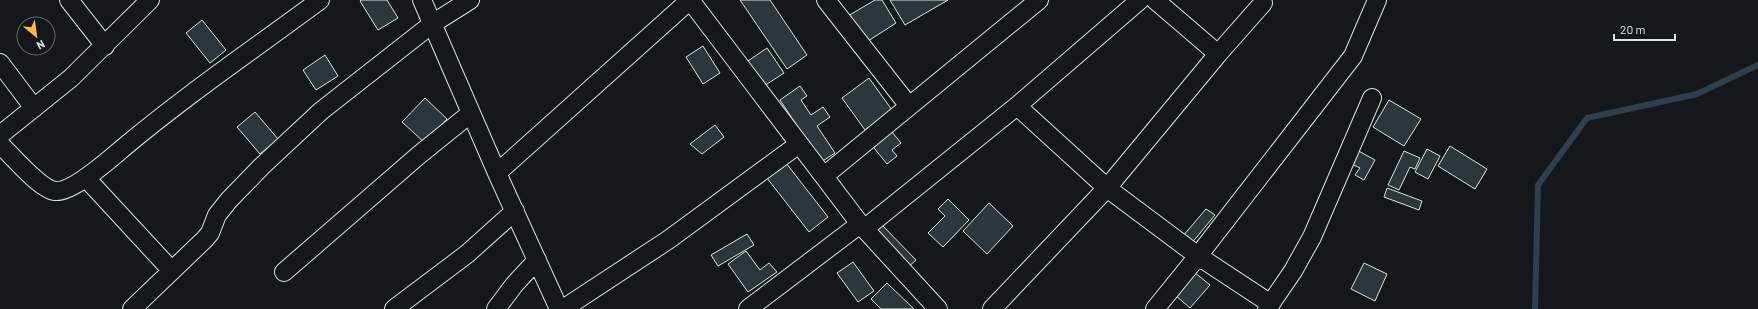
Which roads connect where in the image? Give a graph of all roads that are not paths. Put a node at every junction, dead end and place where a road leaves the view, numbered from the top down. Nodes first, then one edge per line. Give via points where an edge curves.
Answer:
1 (69, 0) edge
2 (150, 0) edge
3 (320, 0) edge
4 (422, 0) edge
5 (470, 0) edge
6 (690, 0) edge
7 (826, 0) edge
8 (1039, 0) edge
9 (1140, 0) edge
10 (1154, 0) edge
11 (1377, 0) edge
12 (1263, 3) dead end
13 (432, 24) junction
14 (105, 46) junction
15 (1218, 54) junction
16 (0, 64) edge
17 (1372, 98) dead end
18 (909, 106) junction
19 (1017, 106) junction
20 (34, 108) junction
21 (471, 113) junction
22 (0, 135) edge
23 (0, 144) edge
24 (799, 144) junction
25 (497, 173) junction
26 (824, 176) junction
27 (86, 178) junction
28 (1107, 188) junction
29 (515, 211) junction
30 (862, 227) junction
31 (1198, 256) junction
32 (536, 260) junction
33 (172, 271) junction
34 (284, 272) dead end
35 (754, 307) edge
36 (1269, 307) edge
37 (132, 309) edge
38 (394, 309) edge
39 (496, 309) edge
40 (559, 309) edge
41 (563, 309) edge
42 (938, 309) edge
43 (992, 309) edge
44 (1154, 309) edge

1 - 14 street
2 - 14 street
3 - 27 street via 142,132
4 - 13 street
5 - 13 street
6 - 24 street
6 - 25 street
7 - 18 street
8 - 18 street
9 - 19 street
10 - 15 street
11 - 31 street via 1353,56
12 - 15 street
13 - 21 street
13 - 33 street via 321,111 262,166 216,215 210,233 205,239
14 - 20 street
15 - 28 street
16 - 20 street
17 - 36 street via 1312,237
18 - 26 street
19 - 28 street
19 - 30 street
20 - 22 street
21 - 25 street
21 - 34 street
23 - 27 street via 44,188 56,191 65,189
24 - 26 street
24 - 41 street via 668,240
25 - 29 street
26 - 30 street
27 - 33 street
28 - 31 street
28 - 43 street
29 - 32 street
29 - 38 street via 467,254
30 - 35 street
30 - 42 street
31 - 36 street
31 - 44 street
32 - 39 street
32 - 40 street
33 - 37 street

